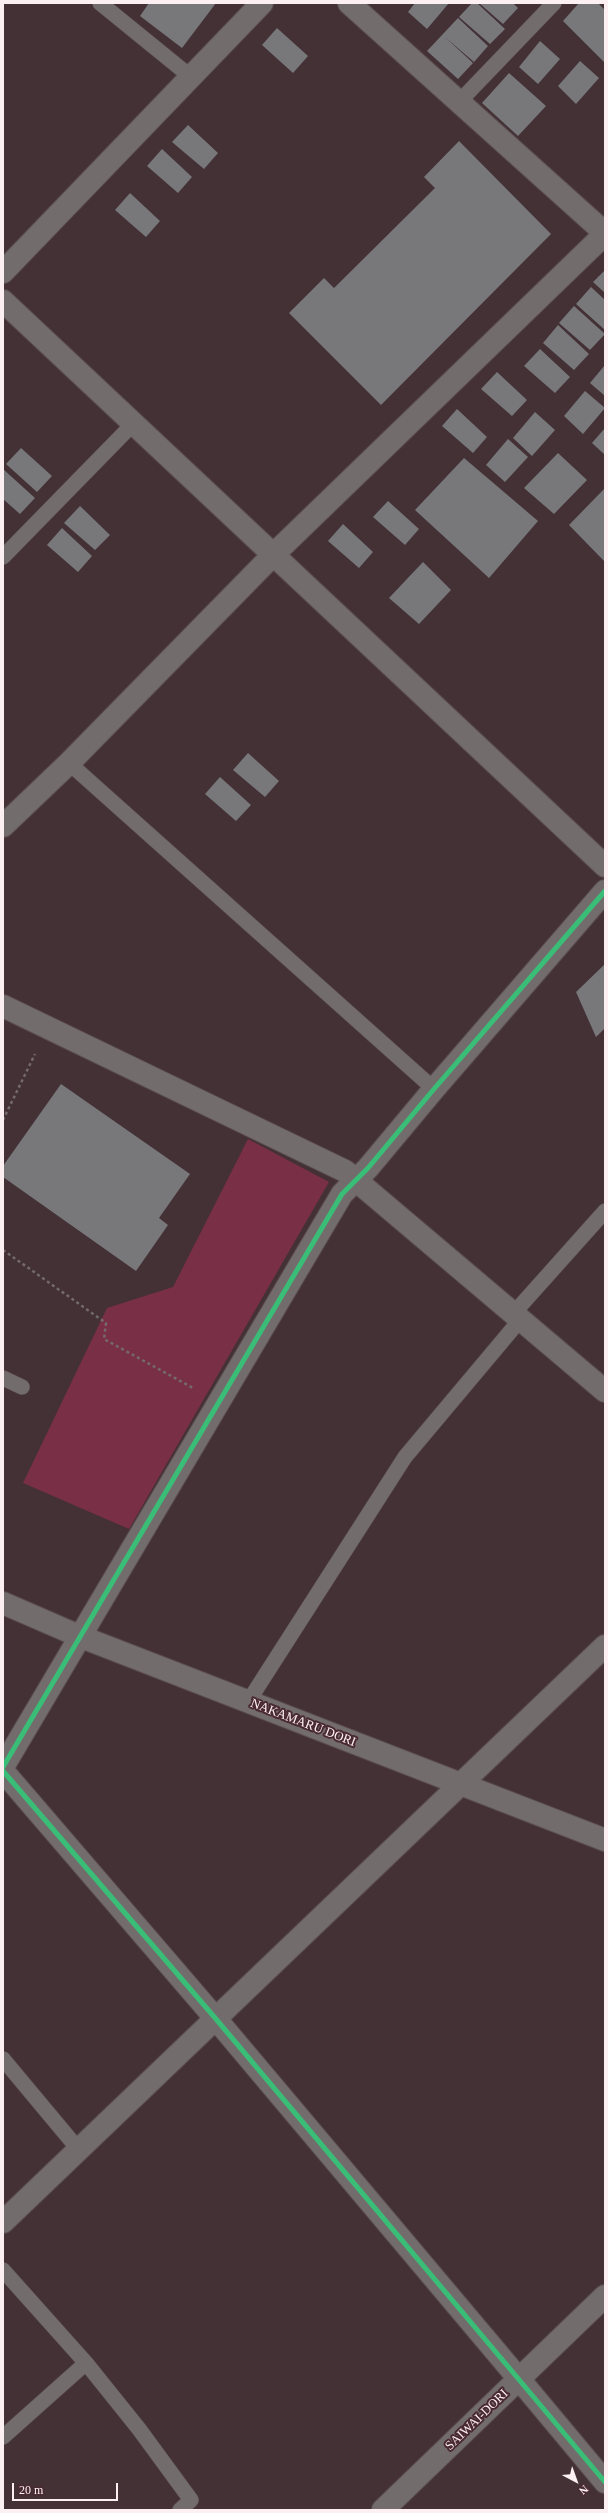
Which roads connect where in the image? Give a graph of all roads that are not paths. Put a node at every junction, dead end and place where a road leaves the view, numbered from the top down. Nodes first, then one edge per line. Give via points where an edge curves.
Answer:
1 (100, 3) edge
2 (262, 3) edge
3 (349, 3) edge
4 (554, 3) edge
5 (192, 77) junction
6 (459, 102) junction
7 (605, 233) edge
8 (3, 272) edge
9 (3, 301) edge
10 (133, 424) junction
11 (274, 554) junction
12 (3, 557) edge
13 (69, 763) junction
14 (3, 826) edge
15 (605, 866) edge
16 (605, 891) edge
17 (3, 1006) edge
18 (434, 1089) junction
19 (356, 1180) junction
20 (605, 1211) edge
21 (517, 1317) junction
22 (3, 1378) edge
23 (22, 1387) dead end
24 (605, 1392) edge
25 (3, 1603) edge
26 (79, 1636) junction
27 (605, 1646) edge
28 (248, 1702) junction
29 (3, 1767) edge
30 (3, 1770) edge
31 (461, 1784) junction
32 (605, 1840) edge
33 (216, 2019) junction
34 (3, 2059) edge
35 (79, 2150) junction
36 (3, 2222) edge
37 (3, 2270) edge
38 (605, 2296) edge
39 (86, 2363) junction
40 (519, 2379) junction
41 (3, 2438) edge
42 (605, 2482) edge
43 (180, 2510) edge
44 (383, 2510) edge

1 - 5 lane
2 - 5 street
3 - 6 street
4 - 6 lane
5 - 8 street
6 - 7 street
7 - 11 street
9 - 10 street
10 - 11 street
10 - 12 lane
11 - 13 street
11 - 15 street
13 - 14 street
13 - 18 lane
16 - 18 street
17 - 19 street via 345,1171
18 - 19 street
19 - 21 street
19 - 26 street via 342,1194
20 - 21 lane
21 - 24 street
21 - 28 lane via 405,1457
22 - 23 lane
25 - 26 street, NAKAMARU DORI
26 - 28 street, NAKAMARU DORI
26 - 29 street
27 - 31 street
28 - 31 street, NAKAMARU DORI
30 - 33 street
31 - 32 street, NAKAMARU DORI
31 - 33 street
33 - 35 street
33 - 40 street
34 - 35 lane
35 - 36 street
37 - 39 lane
38 - 40 street, SAIWAI-DORI
39 - 41 lane
39 - 43 lane via 191,2500
40 - 42 street
40 - 44 street, SAIWAI-DORI

